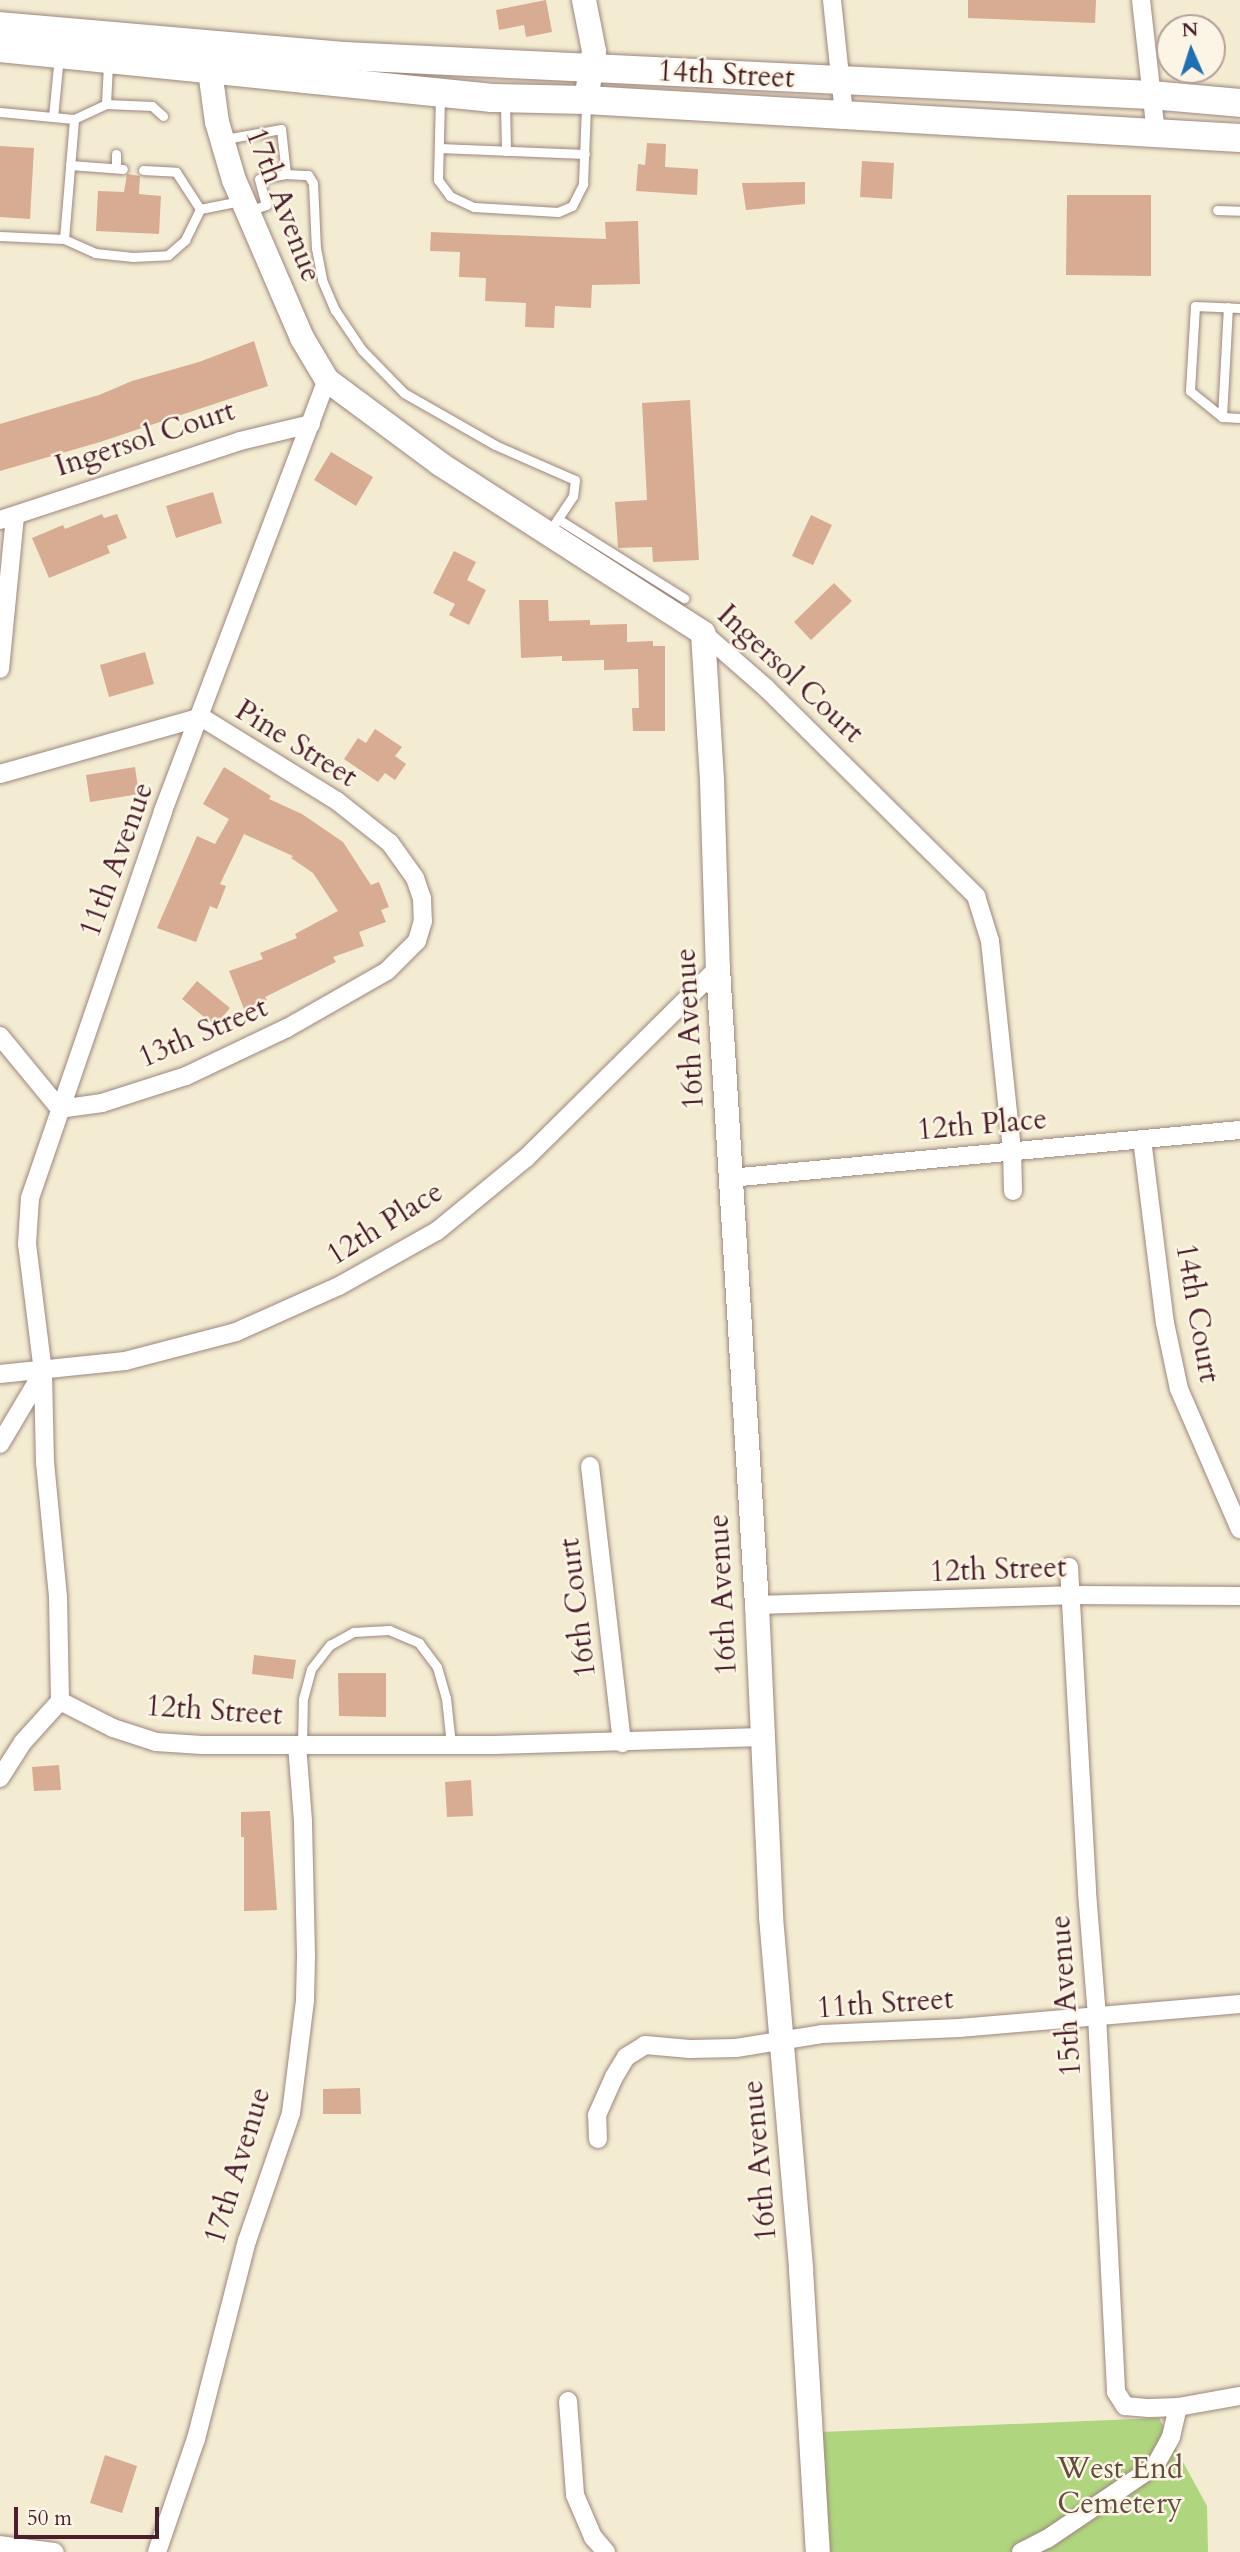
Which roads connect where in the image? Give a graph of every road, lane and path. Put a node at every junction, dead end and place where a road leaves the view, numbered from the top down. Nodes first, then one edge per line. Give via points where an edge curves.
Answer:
1 (584, 0) edge
2 (832, 0) edge
3 (1140, 0) edge
4 (0, 26) edge
5 (0, 48) edge
6 (59, 55) junction
7 (211, 58) junction
8 (108, 59) junction
9 (592, 66) junction
10 (840, 80) junction
11 (440, 92) junction
12 (1151, 95) junction
13 (505, 98) junction
14 (586, 100) junction
15 (1240, 103) edge
16 (106, 104) junction
17 (0, 112) edge
18 (844, 115) junction
19 (163, 116) dead end
20 (53, 117) junction
21 (74, 119) junction
22 (1156, 133) junction
23 (1240, 138) edge
24 (222, 140) junction
25 (439, 148) junction
26 (506, 151) junction
27 (116, 154) dead end
28 (585, 154) junction
29 (162, 160) dead end
30 (70, 165) junction
31 (143, 170) dead end
32 (162, 171) junction
33 (286, 174) junction
34 (245, 206) junction
35 (200, 209) junction
36 (1217, 210) dead end
37 (1240, 211) edge
38 (0, 236) edge
39 (64, 239) junction
40 (1228, 307) junction
41 (1240, 308) edge
42 (327, 380) junction
43 (1222, 417) junction
44 (1240, 418) edge
45 (311, 424) junction
46 (8, 518) edge
47 (553, 526) junction
48 (684, 598) dead end
49 (703, 633) junction
50 (0, 669) edge
51 (201, 717) junction
52 (0, 774) edge
53 (423, 920) joint
54 (718, 968) junction
55 (0, 1035) edge
56 (60, 1109) junction
57 (1240, 1130) edge
58 (1142, 1139) junction
59 (1012, 1149) junction
60 (730, 1178) junction
61 (1013, 1191) dead end
62 (43, 1372) junction
63 (0, 1374) edge
64 (0, 1444) edge
65 (590, 1466) dead end
66 (1240, 1529) edge
67 (1069, 1567) dead end
68 (1070, 1595) junction
69 (1240, 1596) edge
70 (757, 1605) junction
71 (60, 1701) junction
72 (762, 1737) junction
73 (622, 1743) junction
74 (300, 1745) junction
75 (451, 1745) junction
76 (0, 1778) edge
77 (1240, 2004) edge
78 (1097, 2015) junction
79 (782, 2042) junction
80 (598, 2139) dead end
81 (1240, 2396) edge
82 (568, 2401) dead end
83 (1178, 2407) junction
84 (0, 2545) edge
85 (1049, 2546) edge
86 (55, 2552) edge
87 (157, 2552) edge
88 (606, 2552) edge
89 (818, 2552) edge
90 (1021, 2552) edge

1 - 9 street via 594,51
2 - 10 street
3 - 12 street
4 - 7 main road
5 - 6 main road
6 - 8 main road
6 - 20 lane
7 - 8 main road
7 - 9 main road, 14th Street
7 - 11 main road, 14th Street
7 - 24 street, 17th Avenue
8 - 16 lane
9 - 10 main road, 14th Street
9 - 14 street
10 - 12 main road, 14th Street
10 - 18 street
11 - 13 main road, 14th Street
11 - 25 lane
12 - 15 main road, 14th Street
12 - 22 street
13 - 14 main road, 14th Street
13 - 26 lane
14 - 18 main road, 14th Street
14 - 28 lane
16 - 19 lane via 118,109 152,106
16 - 21 lane
17 - 20 lane
18 - 22 main road, 14th Street
20 - 21 lane
21 - 30 lane
22 - 23 main road, 14th Street
24 - 33 lane via 281,129
24 - 34 street, 17th Avenue
25 - 26 lane
25 - 28 lane via 439,180 450,196 474,207 558,212 572,206 583,184
26 - 28 lane
27 - 30 lane via 120,169
29 - 32 lane
30 - 39 lane
31 - 32 lane
32 - 35 lane via 176,172
33 - 34 lane via 259,179 266,205
33 - 47 lane via 309,175 313,183 322,280 335,310 362,350 404,393 495,445 575,480 573,496
34 - 35 lane
34 - 42 street, 17th Avenue via 302,338
35 - 39 lane via 185,240 168,255 95,253
36 - 37 lane
38 - 39 lane
40 - 41 lane
40 - 43 lane
40 - 43 lane via 1195,306 1191,367 1190,391
42 - 45 street, 11th Avenue
42 - 47 street, Ingersol Court via 440,464
43 - 44 lane
45 - 46 street, Ingersol Court via 240,440
45 - 51 street, 11th Avenue
46 - 50 street
47 - 48 lane
47 - 49 street, Ingersol Court
49 - 54 street, 16th Avenue
49 - 59 street, Ingersol Court via 766,688 976,896 990,941
51 - 52 street, Pine Street
51 - 53 street, Pine Street via 337,801 390,843 415,878
51 - 56 street, 11th Avenue via 163,811
53 - 56 street, 13th Street via 417,942 387,971 287,1028 186,1076 102,1103
54 - 60 street, 16th Avenue
54 - 62 street, 12th Place via 526,1158 437,1231 340,1286 236,1332 125,1361
55 - 56 street
56 - 62 street, 11th Avenue via 30,1198 27,1244
57 - 58 street, 12th Place
58 - 59 street, 12th Place
58 - 66 street, 14th Court via 1165,1323 1179,1389
59 - 60 street, 12th Place
59 - 61 street
60 - 70 street, 16th Avenue
62 - 63 street, 12th Place
62 - 64 street
62 - 71 street
65 - 73 street, 16th Court
67 - 68 street
68 - 69 street, 12th Street
68 - 70 street, 12th Street
68 - 78 street, 15th Avenue
70 - 72 street, 16th Avenue
71 - 74 street, 12th Street via 113,1728 156,1742
71 - 76 street via 23,1742
72 - 73 street, 12th Street
72 - 79 street, 16th Avenue
73 - 75 street, 12th Street
74 - 75 street, 12th Street
74 - 75 lane, 12th Street via 303,1699 311,1670 330,1645 353,1632 389,1630 419,1643 437,1667
74 - 87 street, 17th Avenue via 306,2000 291,2113 247,2241 196,2439
77 - 78 street, 11th Street
78 - 79 street, 11th Street via 822,2034
78 - 83 street, 15th Avenue via 1116,2392 1125,2406
79 - 80 street, 11th Street via 736,2048 645,2045 626,2057 614,2077 597,2116
79 - 89 street, 16th Avenue via 802,2269
81 - 83 street
82 - 88 street via 575,2495 593,2537
83 - 85 street via 1171,2437 1155,2466
84 - 86 street
85 - 90 street

